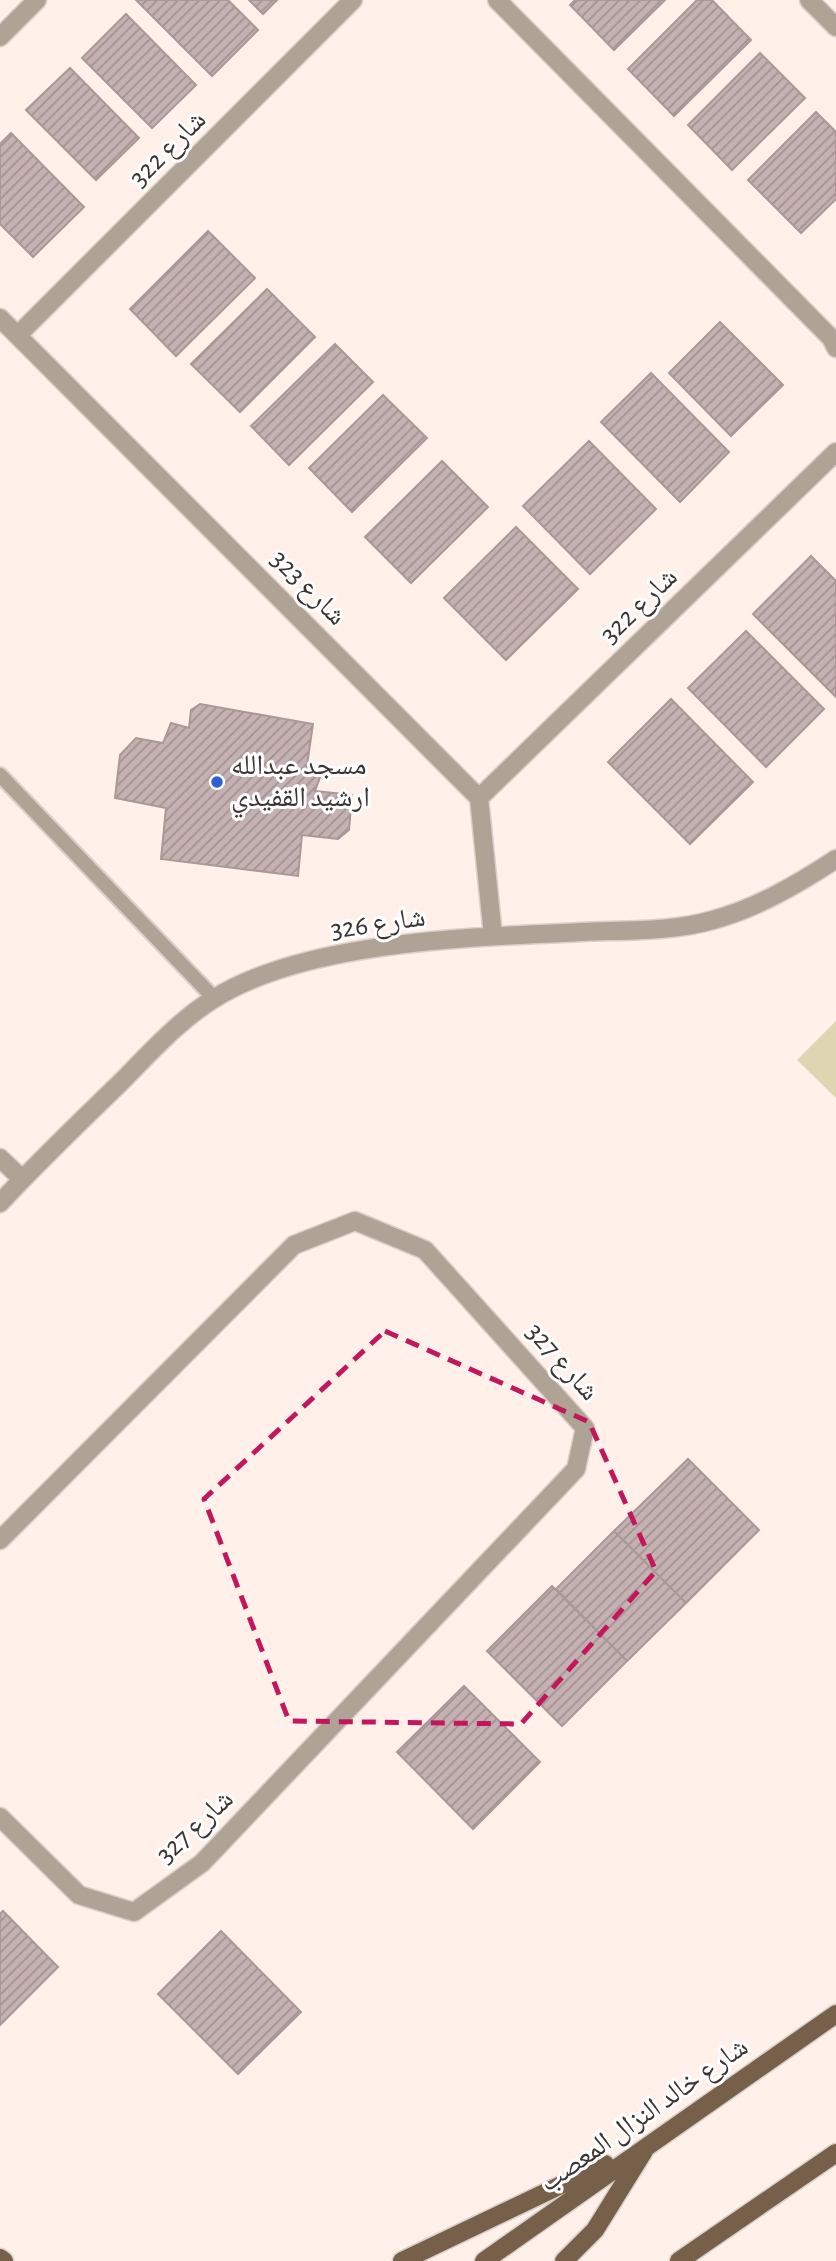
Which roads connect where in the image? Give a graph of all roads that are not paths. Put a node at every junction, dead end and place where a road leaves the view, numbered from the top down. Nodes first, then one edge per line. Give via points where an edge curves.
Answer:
1 (37, 0) edge
2 (353, 0) edge
3 (497, 0) edge
4 (809, 0) edge
5 (836, 27) edge
6 (0, 37) edge
7 (0, 318) edge
8 (19, 334) junction
9 (836, 348) edge
10 (836, 452) edge
11 (0, 775) edge
12 (479, 798) junction
13 (836, 859) edge
14 (493, 936) junction
15 (214, 998) junction
16 (0, 1158) edge
17 (22, 1179) junction
18 (0, 1203) edge
19 (0, 1540) edge
20 (0, 1817) edge
21 (836, 2014) edge
22 (649, 2142) junction
23 (836, 2153) edge
24 (402, 2261) edge
25 (484, 2261) edge
26 (564, 2261) edge
27 (679, 2261) edge

1 - 6 street
2 - 8 street, شارع 322
3 - 9 street
4 - 5 street
7 - 8 street, شارع 323
8 - 12 street, شارع 323
10 - 12 street, شارع 322
11 - 15 lane
12 - 14 street
13 - 14 street, شارع 326 via 758,904 712,921 648,929
14 - 15 street, شارع 326 via 312,960 262,975
15 - 17 street, شارع 326 via 170,1033
16 - 17 street
17 - 18 street, شارع 326
19 - 20 street, شارع 327 via 294,1245 355,1221 425,1250 585,1427 576,1469 202,1863 134,1912 79,1895
21 - 22 main road, شارع خالد النزال المعصب
22 - 24 main road
22 - 25 main road, شارع خالد النزال المعصب
22 - 26 main road via 595,2230
23 - 27 main road

